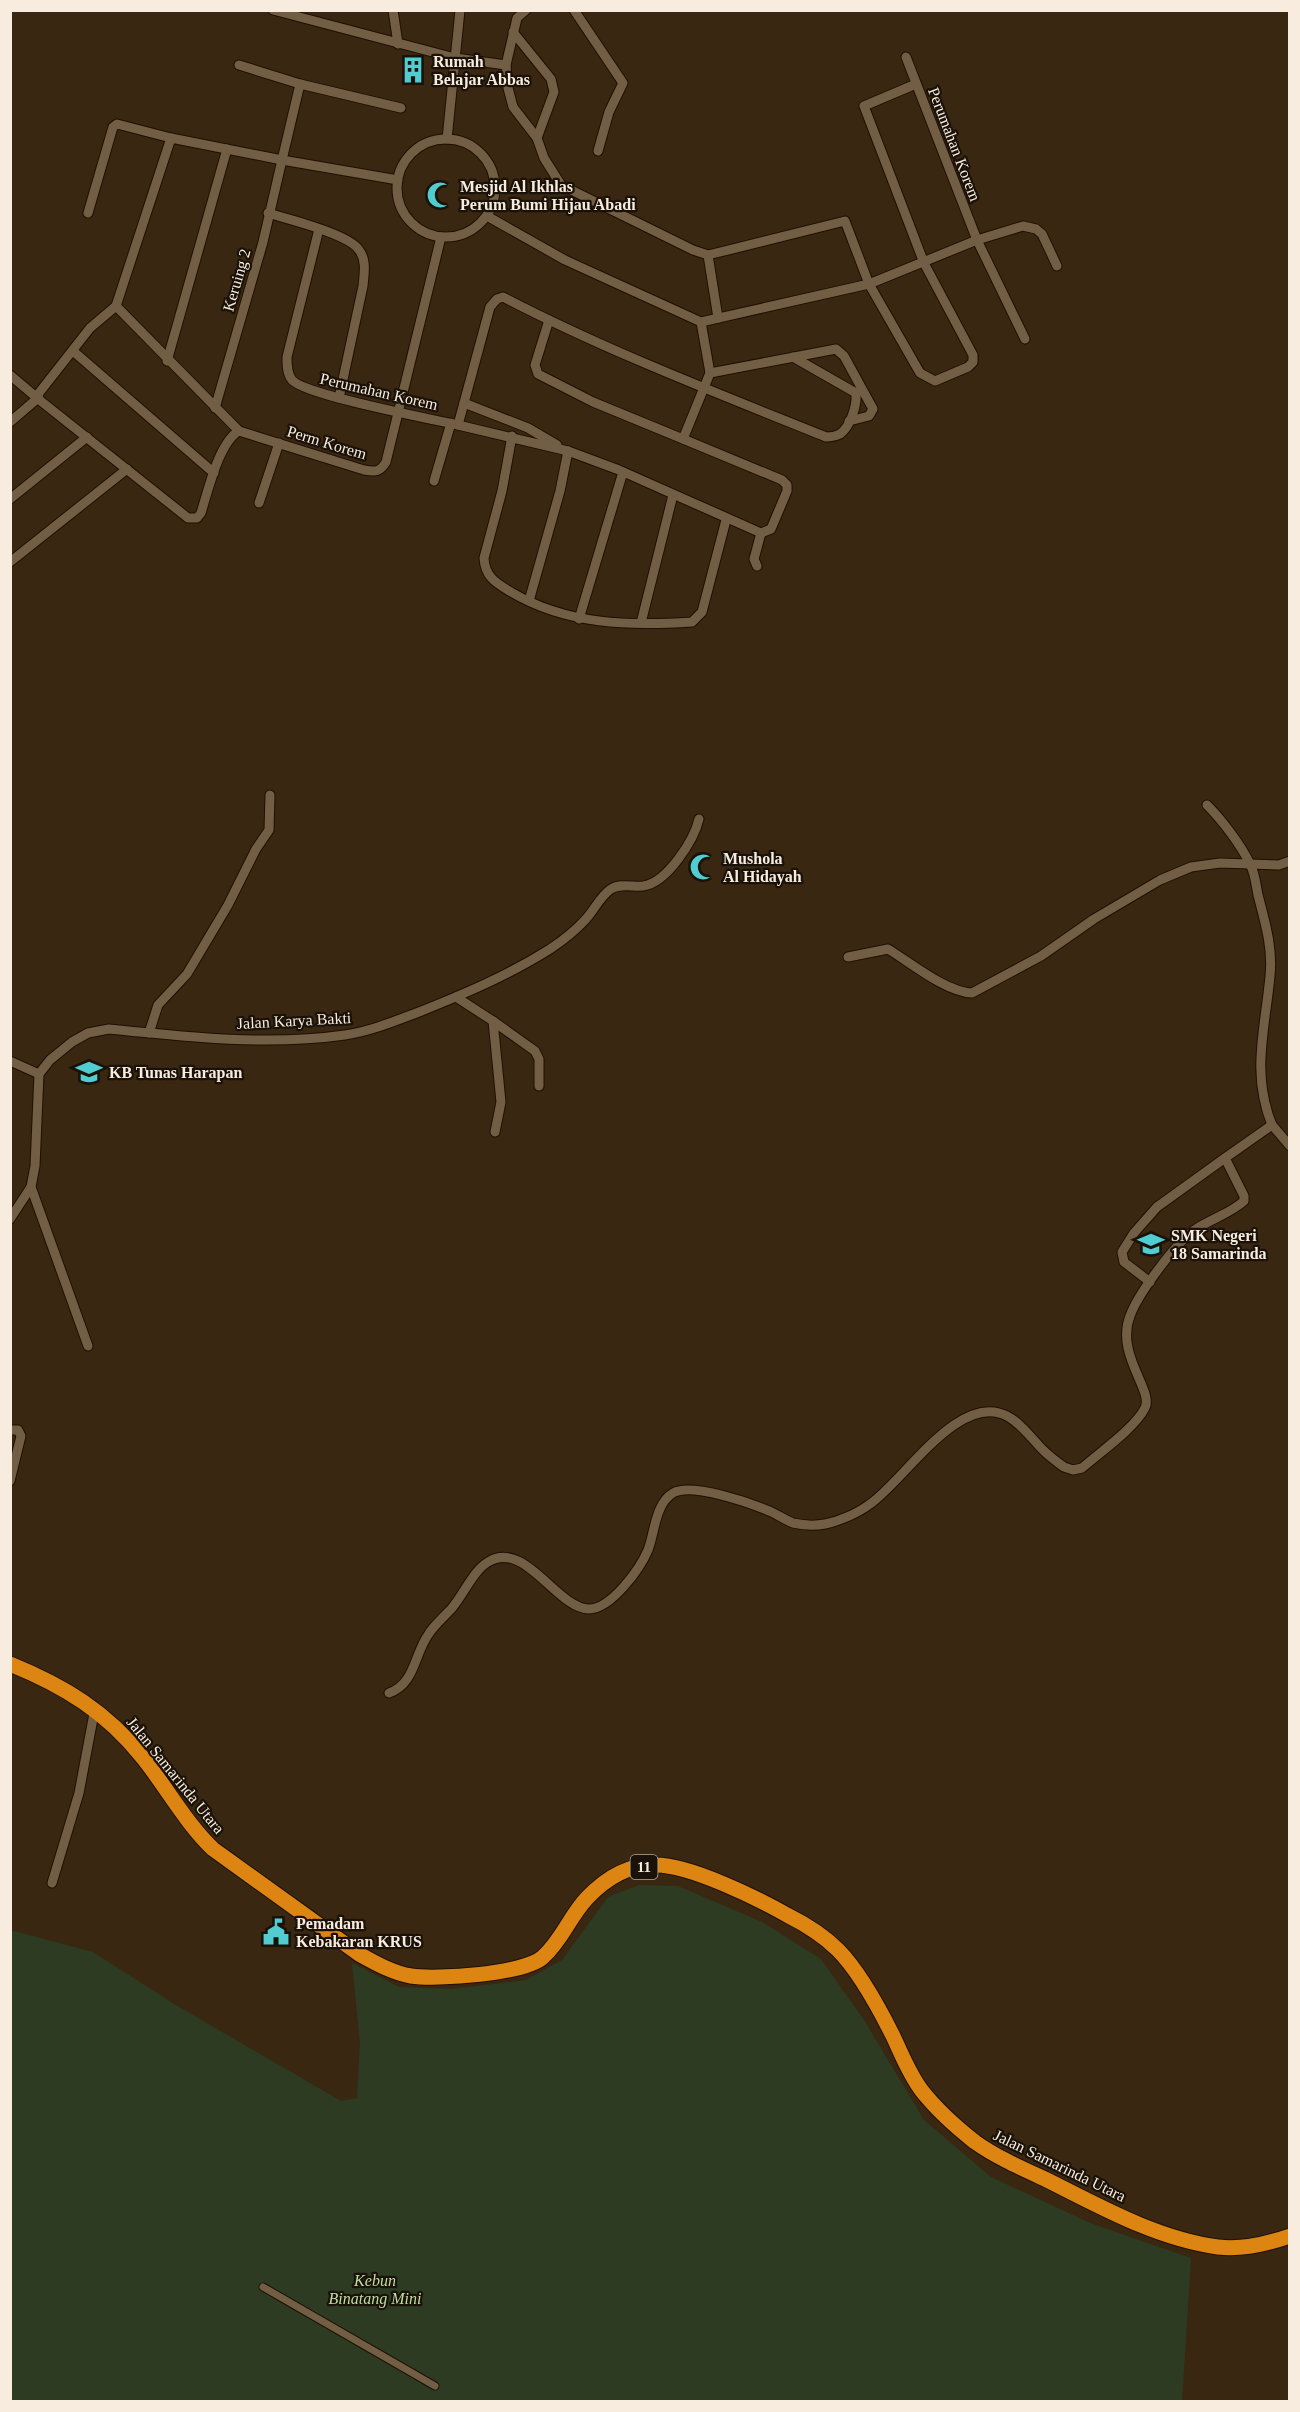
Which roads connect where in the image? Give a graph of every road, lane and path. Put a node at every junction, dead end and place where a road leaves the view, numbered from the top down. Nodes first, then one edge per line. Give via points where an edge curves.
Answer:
1 (273, 10) edge
2 (393, 10) edge
3 (460, 10) edge
4 (526, 10) edge
5 (574, 10) edge
6 (513, 32) junction
7 (398, 44) junction
8 (906, 57) dead end
9 (455, 58) junction
10 (239, 65) dead end
11 (506, 65) junction
12 (300, 84) junction
13 (916, 84) junction
14 (401, 108) dead end
15 (171, 138) junction
16 (537, 138) junction
17 (447, 139) junction
18 (227, 149) junction
19 (598, 151) dead end
20 (282, 160) junction
21 (398, 180) junction
22 (88, 213) dead end
23 (268, 213) junction
24 (487, 216) junction
25 (319, 229) junction
26 (441, 237) junction
27 (977, 240) junction
28 (708, 255) junction
29 (924, 263) junction
30 (1057, 266) dead end
31 (869, 284) junction
32 (116, 306) junction
33 (717, 318) junction
34 (549, 320) junction
35 (701, 322) junction
36 (1025, 339) dead end
37 (73, 351) junction
38 (793, 357) junction
39 (167, 361) junction
40 (710, 373) junction
41 (10, 375) edge
42 (705, 389) junction
43 (859, 391) junction
44 (38, 398) junction
45 (339, 398) junction
46 (464, 403) junction
47 (215, 408) junction
48 (398, 411) junction
49 (849, 421) junction
50 (10, 422) edge
51 (454, 424) junction
52 (239, 431) junction
53 (512, 436) junction
54 (87, 437) junction
55 (683, 439) junction
56 (279, 443) junction
57 (566, 450) junction
58 (127, 469) junction
59 (623, 472) junction
60 (214, 473) junction
61 (434, 481) dead end
62 (674, 495) junction
63 (10, 499) edge
64 (259, 503) dead end
65 (726, 520) junction
66 (761, 533) junction
67 (10, 562) edge
68 (757, 566) dead end
69 (529, 601) junction
70 (579, 619) junction
71 (641, 623) junction
72 (270, 795) dead end
73 (1207, 806) dead end
74 (699, 819) dead end
75 (1290, 861) edge
76 (1251, 865) junction
77 (848, 957) dead end
78 (456, 997) junction
79 (493, 1021) junction
80 (149, 1033) junction
81 (10, 1061) edge
82 (39, 1074) junction
83 (539, 1086) dead end
84 (1272, 1125) junction
85 (495, 1132) dead end
86 (1290, 1146) edge
87 (1226, 1158) junction
88 (31, 1187) junction
89 (10, 1218) edge
90 (1150, 1282) junction
91 (88, 1346) dead end
92 (10, 1430) edge
93 (10, 1481) edge
94 (10, 1664) edge
95 (389, 1693) dead end
96 (95, 1708) junction
97 (52, 1883) dead end
98 (1290, 2236) edge
99 (263, 2287) dead end
100 (435, 2386) dead end

1 - 7 street
2 - 7 street
3 - 9 street
4 - 6 street via 517,18
5 - 19 street via 623,83 609,112
6 - 11 street
6 - 16 street via 554,86
7 - 9 street
8 - 13 street, Perumahan Korem
9 - 11 street
9 - 17 street
10 - 12 street
11 - 16 street via 509,99
12 - 14 street
12 - 20 street, Keruing 2
13 - 27 street, Perumahan Korem
13 - 29 street via 864,105
15 - 18 street
15 - 22 street via 120,124 113,127
15 - 32 street
16 - 28 street via 561,185
17 - 21 street via 430,142 415,151
17 - 24 street via 479,152 490,166 494,200
18 - 20 street
18 - 39 street
20 - 21 street
20 - 23 street, Keruing 2
21 - 26 street via 400,203 412,224
23 - 25 street
23 - 47 street, Keruing 2
24 - 26 street via 475,229 459,236
24 - 35 street via 565,260
25 - 45 street via 352,243 360,250 365,268
25 - 45 street, Perumahan Korem via 286,357 288,374 298,385
26 - 48 street, Perm Korem
27 - 29 street
27 - 30 street via 1030,227 1042,234
27 - 36 street, Perumahan Korem
28 - 31 street via 845,221
28 - 33 street
29 - 31 street
29 - 31 street via 974,360 968,368 935,381 920,373
31 - 33 street
32 - 37 street via 90,328
32 - 39 street
33 - 35 street
34 - 42 street
34 - 46 street via 503,297 492,303
34 - 55 street via 535,365 538,374 593,402
35 - 40 street
37 - 44 street
37 - 60 street
38 - 40 street
38 - 43 street
38 - 43 street via 836,349 844,356
39 - 47 street
40 - 42 street
41 - 44 street
42 - 49 street via 826,437 841,433
42 - 55 street
43 - 49 street
43 - 49 street via 872,405 872,412
44 - 50 street
44 - 54 street
45 - 48 street, Perumahan Korem
46 - 51 street
46 - 57 street via 528,428
47 - 52 street
48 - 51 street, Perumahan Korem
48 - 56 street, Perm Korem via 386,462 377,472
51 - 53 street, Perumahan Korem
51 - 61 street
52 - 56 street, Perm Korem
52 - 60 street via 228,440
53 - 57 street, Perumahan Korem
53 - 69 street via 484,568 498,584
54 - 58 street
54 - 63 street
55 - 66 street via 787,485 771,529
56 - 64 street
57 - 59 street, Perumahan Korem
57 - 69 street via 561,491
58 - 60 street via 188,518 197,518 201,513
58 - 67 street
59 - 62 street, Perumahan Korem
59 - 70 street
62 - 65 street, Perumahan Korem
62 - 71 street
65 - 66 street, Perumahan Korem
65 - 71 street via 700,615 692,622
66 - 68 street via 754,559
69 - 70 street
70 - 71 street
72 - 80 street via 269,830 187,974 158,1005
73 - 76 street
74 - 78 street, Jalan Karya Bakti via 690,842 668,869 647,885 613,888 586,919 552,948
75 - 76 street
76 - 77 street via 1220,863 1191,867 1160,880 1041,956 972,993 962,993 888,949
76 - 84 street via 1271,957 1260,1048 1263,1103
78 - 79 street
78 - 80 street, Jalan Karya Bakti via 383,1026 346,1035 257,1039
79 - 83 street via 535,1051 540,1068
79 - 85 street via 501,1109
80 - 82 street, Jalan Karya Bakti via 109,1029 88,1033 50,1060
81 - 82 street
82 - 88 street
84 - 86 street
84 - 87 street
87 - 90 street via 1244,1201 1196,1229
87 - 90 street via 1157,1207 1122,1252 1124,1262
88 - 89 street
88 - 91 street
90 - 95 street via 1133,1308 1126,1333 1134,1372 1146,1392 1146,1407 1136,1421 1082,1468 1064,1467 1014,1421 989,1412 973,1415 953,1426 870,1505 825,1524 795,1523 749,1503 676,1491 661,1506 643,1560 605,1604 592,1609 576,1606 527,1566 511,1559 494,1559 481,1569 427,1635 406,1681
92 - 93 street via 18,1430 21,1436
94 - 96 highway, Jalan Samarinda Utara / 11
96 - 97 street via 79,1793
96 - 98 highway, Jalan Samarinda Utara / 11 via 144,1759 192,1827 213,1849 359,1954 392,1970 426,1978 534,1964 560,1938 584,1901 614,1876 656,1865 675,1868 722,1883 788,1915 839,1951 869,1992 921,2090 977,2143 1144,2226 1196,2243 1244,2247
99 - 100 street

